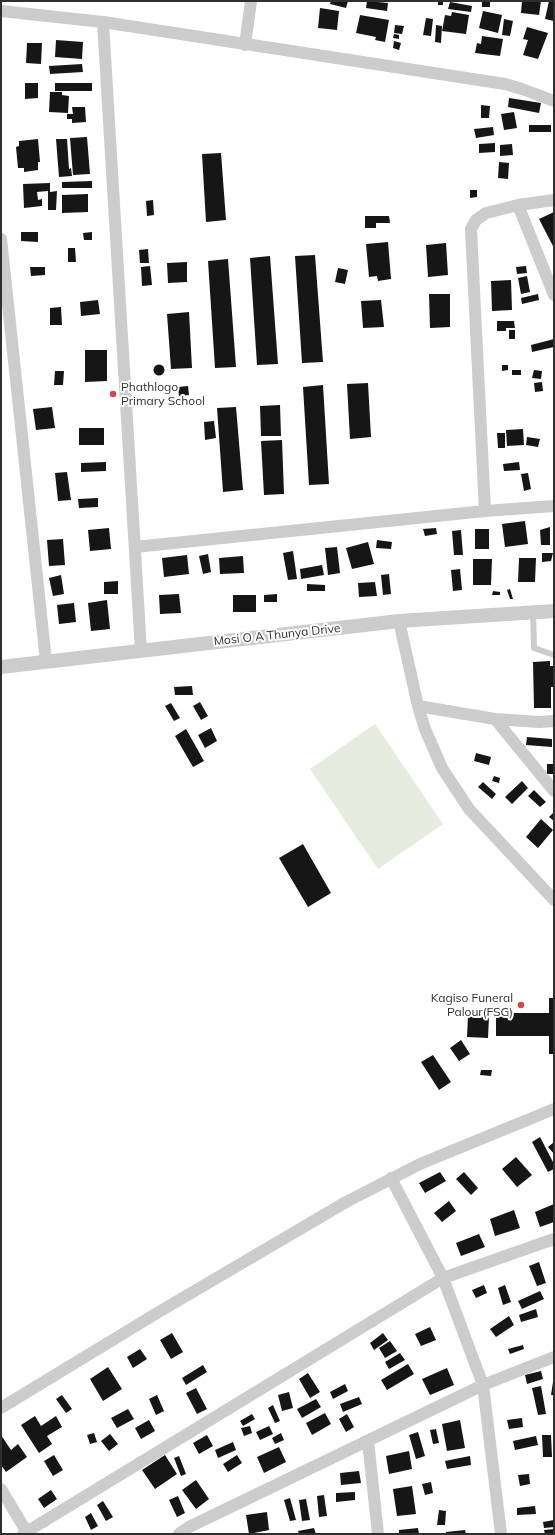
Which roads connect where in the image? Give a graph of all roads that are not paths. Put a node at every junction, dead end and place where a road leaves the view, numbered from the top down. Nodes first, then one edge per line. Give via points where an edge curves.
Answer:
1 (251, 1) edge
2 (1, 11) edge
3 (103, 22) junction
4 (246, 45) junction
5 (554, 101) edge
6 (554, 200) edge
7 (518, 205) junction
8 (1, 239) edge
9 (554, 294) edge
10 (554, 506) edge
11 (484, 511) junction
12 (135, 547) junction
13 (533, 611) junction
14 (554, 611) edge
15 (399, 622) junction
16 (141, 651) junction
17 (554, 655) edge
18 (46, 661) junction
19 (1, 667) edge
20 (418, 706) junction
21 (495, 719) junction
22 (554, 721) edge
23 (554, 791) edge
24 (554, 900) edge
25 (554, 1109) edge
26 (391, 1178) junction
27 (554, 1239) edge
28 (443, 1278) junction
29 (554, 1357) edge
30 (483, 1385) junction
31 (1, 1408) edge
32 (368, 1441) junction
33 (1, 1489) edge
34 (26, 1533) edge
35 (179, 1534) edge
36 (378, 1534) edge
37 (501, 1534) edge

1 - 4 street
2 - 3 street
3 - 4 street
3 - 12 street
4 - 5 street via 506,84
6 - 7 street
7 - 9 street
7 - 11 street via 479,216 471,229
8 - 18 street
10 - 11 street
11 - 12 street
12 - 16 street
13 - 14 street, Mosi O A Thunya Drive
13 - 15 street, Mosi O A Thunya Drive
13 - 17 lane via 534,648
15 - 16 street, Mosi O A Thunya Drive
15 - 20 street
16 - 18 street, Mosi O A Thunya Drive
18 - 19 street, Mosi O A Thunya Drive
20 - 21 street
20 - 24 street via 433,750 454,788 487,830
21 - 22 street
21 - 23 street
25 - 26 street
26 - 28 street
26 - 31 street via 157,1313
27 - 28 street
28 - 30 street
28 - 34 street
29 - 30 street
30 - 32 street
30 - 37 street
32 - 35 street
32 - 36 street
33 - 34 street

